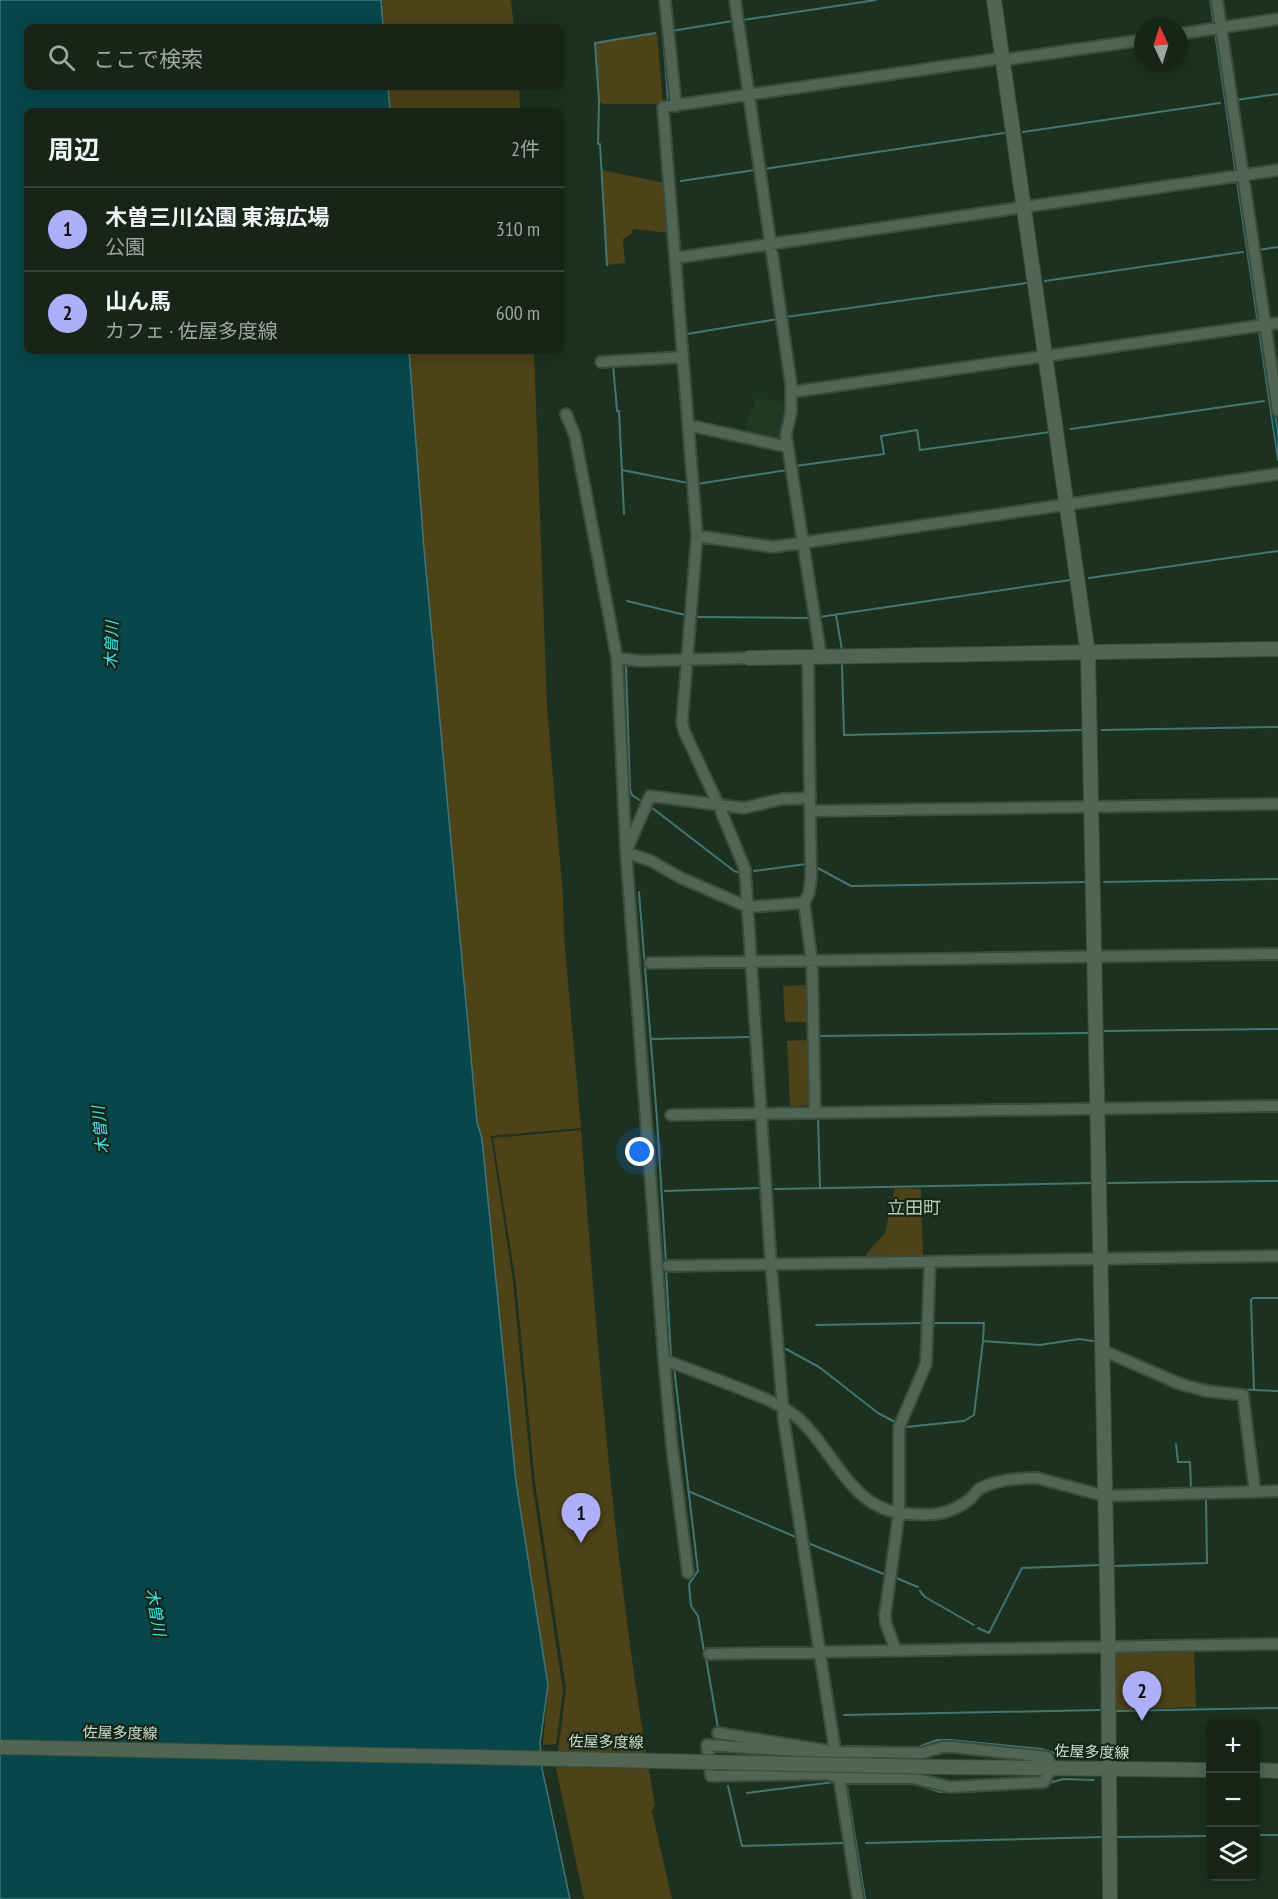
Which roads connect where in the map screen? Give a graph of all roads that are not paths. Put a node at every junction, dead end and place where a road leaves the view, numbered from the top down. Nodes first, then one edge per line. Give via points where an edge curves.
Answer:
1 (665, 0) edge
2 (735, 0) edge
3 (994, 0) edge
4 (1217, 0) edge
5 (1278, 20) edge
6 (1218, 29) junction
7 (1188, 33) edge
8 (1134, 41) edge
9 (1003, 59) junction
10 (749, 96) junction
11 (670, 107) junction
12 (1278, 170) edge
13 (1240, 175) junction
14 (1024, 206) junction
15 (771, 244) junction
16 (678, 258) junction
17 (1278, 323) edge
18 (1261, 325) junction
19 (1046, 356) junction
20 (683, 357) junction
21 (601, 362) dead end
22 (792, 392) junction
23 (1278, 411) edge
24 (566, 414) dead end
25 (692, 427) junction
26 (788, 447) junction
27 (1278, 474) edge
28 (1067, 505) junction
29 (699, 536) junction
30 (803, 543) junction
31 (1278, 649) edge
32 (1088, 654) junction
33 (815, 657) junction
34 (617, 658) junction
35 (749, 658) joint
36 (686, 660) junction
37 (810, 798) junction
38 (718, 804) junction
39 (1278, 804) edge
40 (1092, 806) junction
41 (810, 811) junction
42 (626, 852) junction
43 (804, 903) junction
44 (748, 907) junction
45 (1278, 954) edge
46 (1096, 956) junction
47 (812, 962) junction
48 (650, 963) dead end
49 (752, 963) junction
50 (1278, 1106) edge
51 (1098, 1109) junction
52 (815, 1113) junction
53 (761, 1114) junction
54 (671, 1115) dead end
55 (1278, 1256) edge
56 (1101, 1260) junction
57 (930, 1262) junction
58 (771, 1265) junction
59 (668, 1266) dead end
60 (1102, 1350) junction
61 (664, 1360) junction
62 (783, 1407) junction
63 (1278, 1491) edge
64 (1255, 1492) junction
65 (1105, 1496) junction
66 (899, 1513) junction
67 (688, 1573) dead end
68 (1278, 1644) edge
69 (1108, 1647) junction
70 (896, 1650) junction
71 (820, 1652) junction
72 (709, 1654) dead end
73 (718, 1733) dead end
74 (0, 1747) edge
75 (837, 1753) junction
76 (1052, 1767) junction
77 (1109, 1769) junction
78 (1206, 1770) edge
79 (1260, 1770) edge
80 (1278, 1771) edge
81 (839, 1778) junction
82 (858, 1899) edge
83 (1110, 1899) edge

1 - 11 street
2 - 10 street
3 - 9 street
4 - 6 street
5 - 6 street
6 - 7 street
6 - 13 street
8 - 9 street
9 - 10 street
9 - 14 street
10 - 11 street
10 - 15 street
11 - 16 street via 663,107
12 - 13 street
13 - 14 street
13 - 18 street
14 - 15 street
14 - 19 street
15 - 16 street
15 - 22 street
16 - 20 street
17 - 18 street
18 - 19 street
18 - 23 street
19 - 22 street
19 - 28 street
20 - 21 street
20 - 25 street
22 - 26 street
24 - 34 street via 575,436
25 - 26 street
25 - 29 street
26 - 30 street
27 - 28 street
28 - 30 street
28 - 32 street
29 - 30 street via 773,547
29 - 36 street
30 - 33 street
31 - 32 street
32 - 33 street
32 - 40 street
33 - 35 street
33 - 37 street
34 - 36 street
34 - 42 street
35 - 36 street
36 - 38 street via 684,731
37 - 38 street via 744,808
37 - 41 street
38 - 42 street via 650,796
38 - 44 street via 745,869
39 - 40 street
40 - 41 street
40 - 46 street
41 - 43 street via 811,878
42 - 44 street
42 - 61 street
43 - 44 street
43 - 47 street
44 - 49 street
45 - 46 street
46 - 47 street
46 - 51 street
47 - 49 street
47 - 52 street
48 - 49 street
49 - 53 street
50 - 51 street
51 - 52 street
51 - 56 street
52 - 53 street
53 - 54 street
53 - 58 street
55 - 56 street
56 - 57 street
56 - 60 street
57 - 58 street
57 - 66 street via 926,1364 899,1427
58 - 59 street
58 - 62 street
60 - 64 street via 1180,1384 1243,1395
60 - 65 street
61 - 62 street
61 - 67 street
62 - 66 street via 818,1440 867,1501
62 - 71 street
63 - 64 street
64 - 65 street
65 - 66 street via 1028,1478 978,1490 942,1514
65 - 69 street
66 - 70 street via 885,1615
68 - 69 street
69 - 70 street
69 - 77 street
70 - 71 street
71 - 72 street
71 - 75 street
73 - 75 street
74 - 76 street, 佐屋多度線, bridge
75 - 76 street via 922,1753 953,1747 1047,1757
75 - 81 street
75 - 81 street via 707,1745 711,1776 827,1774
76 - 77 street, 佐屋多度線
76 - 81 street via 1044,1782 950,1787 912,1778
77 - 78 street, 佐屋多度線
77 - 83 street
79 - 80 street
81 - 82 street

